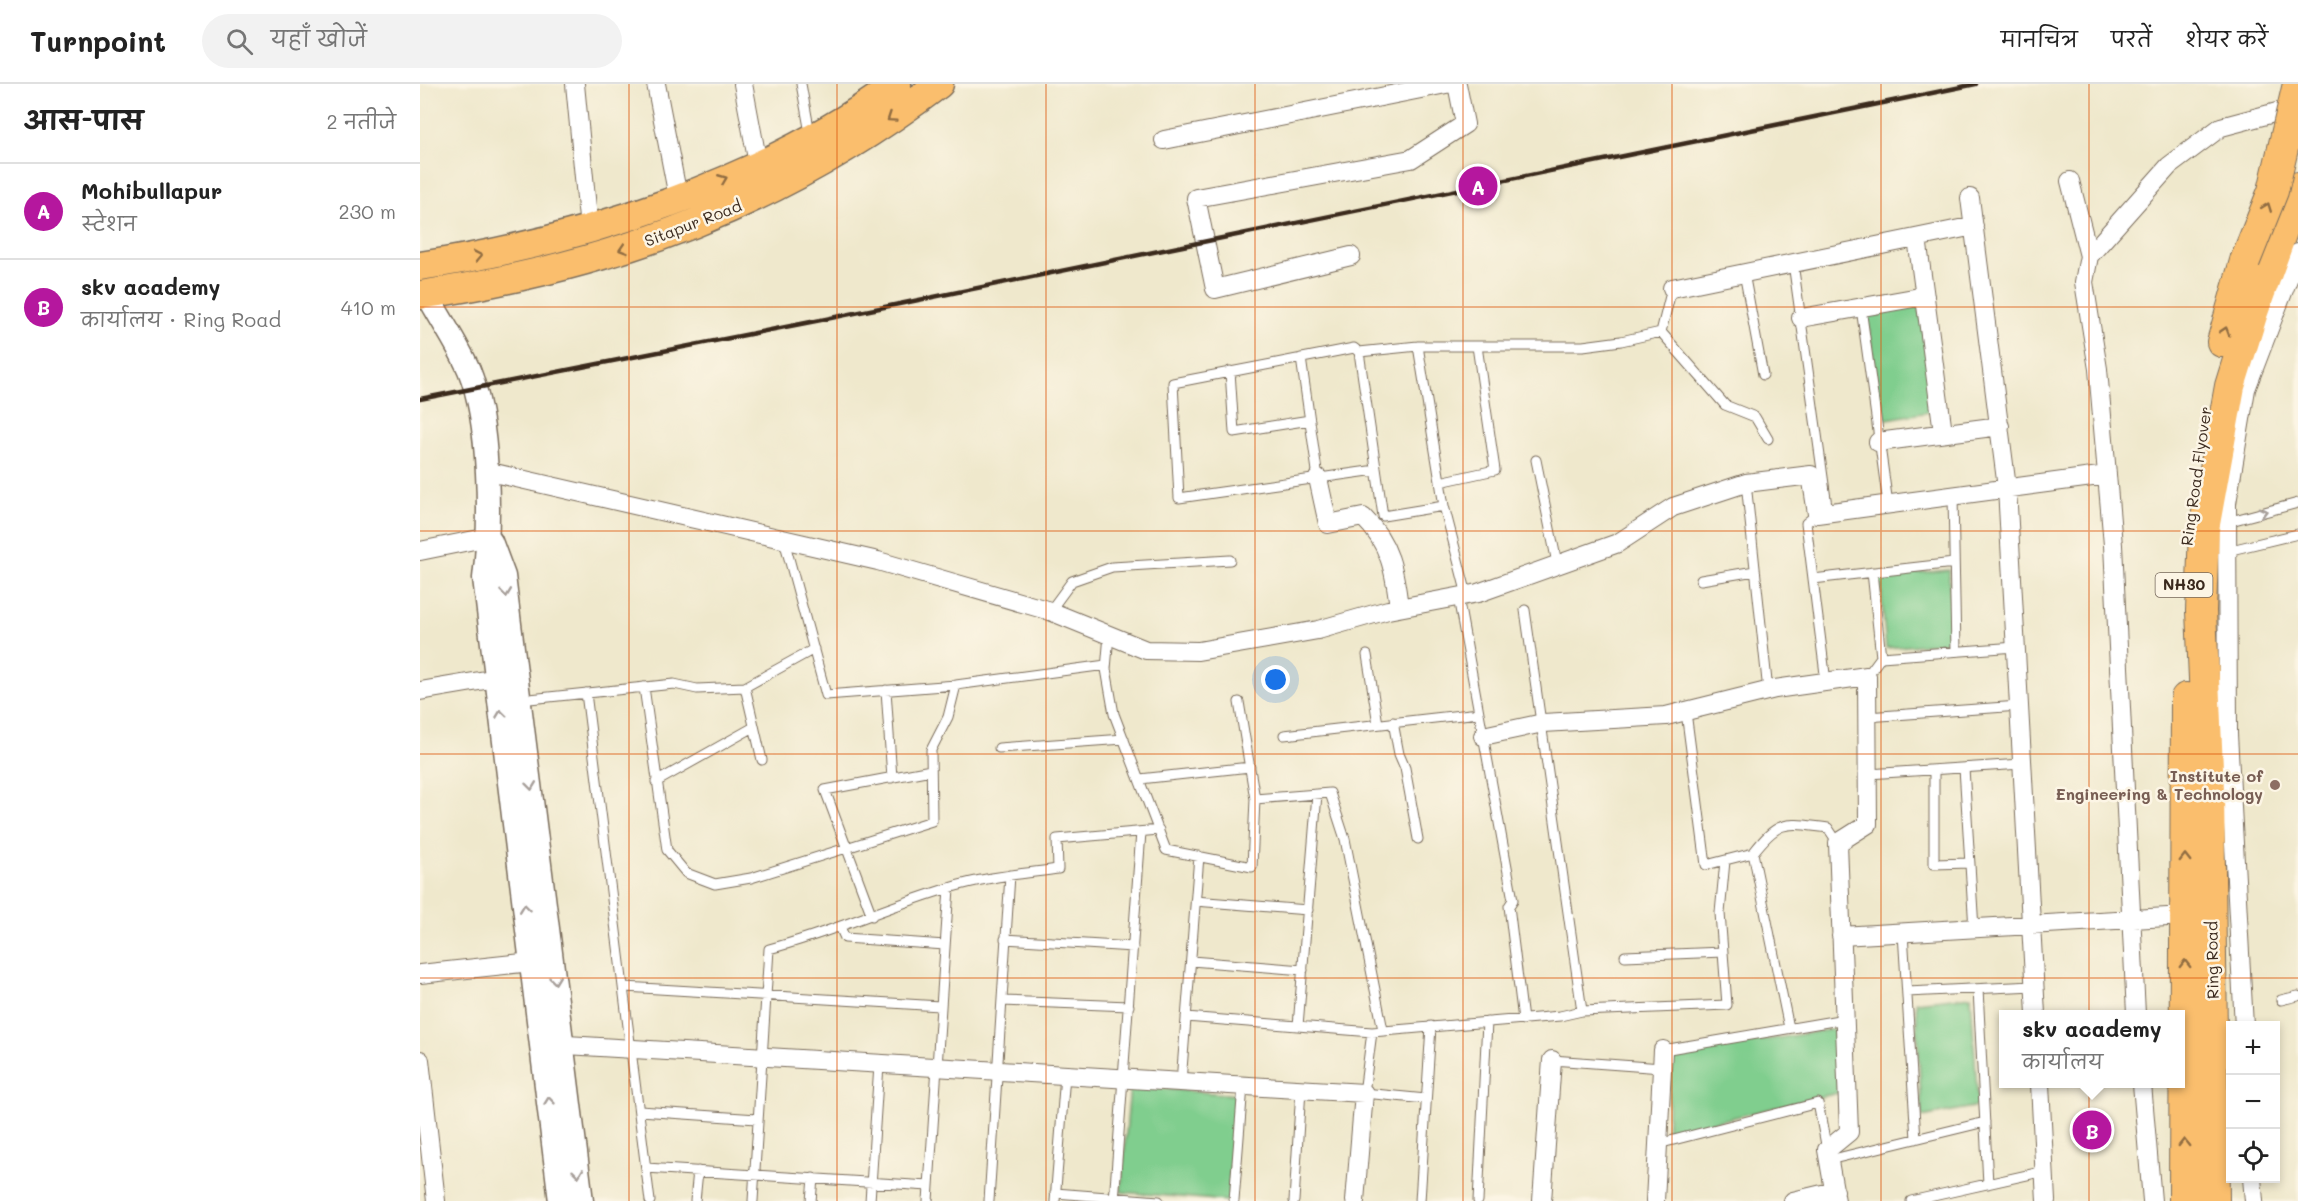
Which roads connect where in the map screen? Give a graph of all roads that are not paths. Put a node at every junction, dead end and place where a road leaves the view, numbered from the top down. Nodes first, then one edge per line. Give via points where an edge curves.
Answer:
1 (575, 84) edge
2 (656, 84) edge
3 (743, 84) edge
4 (801, 84) edge
5 (897, 84) edge
6 (939, 84) edge
7 (1446, 84) edge
8 (1456, 84) edge
9 (2298, 84) edge
10 (2298, 114) edge
11 (812, 138) junction
12 (1164, 140) dead end
13 (758, 164) junction
14 (2070, 181) dead end
15 (2298, 187) edge
16 (678, 197) junction
17 (1970, 198) dead end
18 (1974, 226) junction
19 (589, 229) junction
20 (1917, 238) junction
21 (2298, 254) edge
22 (1351, 256) dead end
23 (2089, 256) junction
24 (1793, 262) junction
25 (2258, 264) junction
26 (420, 266) edge
27 (1744, 273) junction
28 (1672, 288) joint
29 (423, 294) edge
30 (1925, 296) junction
31 (1860, 308) junction
32 (1800, 318) junction
33 (1661, 332) junction
34 (1418, 346) junction
35 (1477, 346) junction
36 (1359, 352) junction
37 (1301, 358) junction
38 (1230, 371) junction
39 (1763, 375) dead end
40 (1310, 420) junction
41 (2000, 426) junction
42 (1943, 432) junction
43 (1768, 439) dead end
44 (1878, 442) junction
45 (1536, 460) dead end
46 (1376, 470) junction
47 (486, 471) junction
48 (2107, 475) junction
49 (1318, 478) junction
50 (1440, 482) junction
51 (1746, 483) junction
52 (2007, 488) junction
53 (1953, 496) junction
54 (2298, 502) edge
55 (1888, 504) junction
56 (1444, 506) junction
57 (1822, 513) junction
58 (2227, 522) junction
59 (2298, 534) edge
60 (489, 537) junction
61 (784, 540) junction
62 (420, 551) edge
63 (2227, 551) junction
64 (1230, 560) dead end
65 (1954, 562) junction
66 (1557, 563) junction
67 (1755, 571) junction
68 (1872, 572) junction
69 (1813, 579) junction
70 (1701, 580) dead end
71 (1462, 596) junction
72 (1399, 608) junction
73 (1525, 610) dead end
74 (1050, 611) junction
75 (1108, 635) junction
76 (2016, 646) junction
77 (814, 649) junction
78 (1956, 651) junction
79 (1367, 655) dead end
80 (1881, 657) junction
81 (1106, 665) junction
82 (1867, 676) junction
83 (497, 678) junction
84 (1826, 682) junction
85 (956, 685) junction
86 (644, 687) junction
87 (745, 687) junction
88 (886, 690) junction
89 (420, 691) edge
90 (1768, 691) junction
91 (586, 693) junction
92 (520, 700) junction
93 (1239, 702) dead end
94 (2019, 706) junction
95 (1686, 712) junction
96 (1479, 713) junction
97 (1867, 717) junction
98 (1393, 722) junction
99 (1543, 723) junction
100 (1378, 724) junction
101 (754, 727) junction
102 (2228, 734) junction
103 (1284, 735) dead end
104 (1483, 736) junction
105 (1124, 739) junction
106 (999, 748) dead end
107 (762, 760) dead end
108 (2022, 764) junction
109 (1250, 766) junction
110 (1964, 768) junction
111 (931, 770) junction
112 (1934, 770) junction
113 (1868, 774) junction
114 (892, 778) junction
115 (1140, 778) junction
116 (656, 782) junction
117 (2209, 791) junction
118 (1317, 794) junction
119 (1255, 799) junction
120 (1159, 830) junction
121 (1141, 832) junction
122 (1418, 838) dead end
123 (1838, 843) junction
124 (847, 849) junction
125 (1753, 853) junction
126 (1199, 856) junction
127 (1725, 861) junction
128 (1970, 863) junction
129 (1010, 875) junction
130 (949, 888) junction
131 (1195, 901) junction
132 (1308, 910) junction
133 (872, 916) junction
134 (2185, 916) junction
135 (2132, 920) junction
136 (2031, 925) junction
137 (840, 927) junction
138 (1974, 928) junction
139 (1903, 933) junction
140 (1841, 936) junction
141 (1005, 939) junction
142 (945, 945) junction
143 (1133, 946) junction
144 (1723, 952) junction
145 (1625, 956) dead end
146 (1191, 961) junction
147 (532, 962) junction
148 (1303, 970) junction
149 (420, 974) edge
150 (2034, 986) junction
151 (625, 987) junction
152 (1978, 989) junction
153 (1907, 992) junction
154 (765, 996) junction
155 (2298, 996) edge
156 (2281, 1000) dead end
157 (1003, 1001) junction
158 (940, 1006) junction
159 (1130, 1006) junction
160 (2036, 1010) edge
161 (2136, 1010) edge
162 (2185, 1010) edge
163 (1582, 1011) junction
164 (1186, 1017) junction
165 (1845, 1019) junction
166 (1523, 1020) junction
167 (2244, 1021) edge
168 (1487, 1022) junction
169 (1298, 1026) junction
170 (1431, 1026) junction
171 (1789, 1028) junction
172 (1383, 1030) junction
173 (1372, 1032) junction
174 (553, 1045) junction
175 (1663, 1050) joint
176 (633, 1051) junction
177 (760, 1058) junction
178 (420, 1059) edge
179 (1552, 1060) joint
180 (879, 1065) junction
181 (936, 1068) junction
182 (1662, 1068) junction
183 (995, 1071) junction
184 (1065, 1075) junction
185 (1125, 1079) junction
186 (1181, 1082) junction
187 (1243, 1086) junction
188 (2040, 1088) edge
189 (2142, 1088) edge
190 (2184, 1088) edge
191 (1301, 1089) junction
192 (422, 1090) edge
193 (1364, 1093) junction
194 (1426, 1099) junction
195 (640, 1111) junction
196 (757, 1119) junction
197 (1985, 1122) junction
198 (1916, 1138) junction
199 (1658, 1144) junction
200 (1828, 1155) junction
201 (646, 1168) junction
202 (2223, 1169) edge
203 (698, 1171) junction
204 (2045, 1172) junction
205 (754, 1174) junction
206 (813, 1178) junction
207 (872, 1181) junction
208 (2252, 1183) edge
209 (1988, 1184) junction
210 (929, 1186) junction
211 (1835, 1196) edge
212 (1055, 1197) edge
213 (1114, 1199) edge
214 (436, 1201) edge
215 (560, 1201) edge
216 (582, 1201) edge
217 (650, 1201) edge
218 (695, 1201) edge
219 (753, 1201) edge
220 (812, 1201) edge
221 (870, 1201) edge
222 (928, 1201) edge
223 (989, 1201) edge
224 (1159, 1201) edge
225 (1234, 1201) edge
226 (1294, 1201) edge
227 (1355, 1201) edge
228 (1420, 1201) edge
229 (1478, 1201) edge
230 (1542, 1201) edge
231 (1655, 1201) edge
232 (1793, 1201) edge
233 (1911, 1201) edge
234 (2046, 1201) edge
235 (2152, 1201) edge
236 (2184, 1201) edge
237 (2214, 1201) edge
238 (2254, 1201) edge

1 - 19 street
2 - 16 street
3 - 13 street
4 - 11 lane
5 - 11 main road, Sitapur Road
6 -> 29 main road, Sitapur Road via 842,151 762,195 656,239 538,274
7 - 12 street
8 - 22 street via 1465,124 1410,159 1196,198 1215,289
25 -> 9 highway, Ring Road Flyover / NH30, bridge
10 - 23 street via 2281,111 2221,126 2169,166
11 - 13 main road, Sitapur Road
16 -> 13 main road, Sitapur Road
14 - 23 street
15 - 25 highway, Ring Road Flyover / NH30
16 - 19 main road, Sitapur Road
17 - 18 street
18 - 20 street
18 - 41 street
26 -> 19 main road, Sitapur Road via 532,246
20 - 24 street
20 - 30 street
21 - 58 street via 2246,388
23 - 48 street via 2084,282 2098,369
24 - 27 street
24 - 32 lane
25 - 117 highway, Ring Road Flyover / NH30 via 2253,312 2230,387 2204,529 2201,611
134 -> 25 highway, Ring Road Flyover / NH30 via 2184,570 2192,485 2212,375
27 - 28 street
27 - 39 lane
28 - 33 lane
29 - 47 street via 469,370 482,427
30 - 31 street
30 - 42 street
31 - 32 street
31 - 44 lane
32 - 57 lane
33 - 35 lane via 1583,346
33 - 43 lane via 1725,405 1755,417
34 - 35 lane
34 - 36 lane
34 - 50 lane
35 - 50 lane via 1495,470
36 - 37 lane via 1354,348
36 - 46 lane
37 - 38 lane
37 - 40 lane
38 - 40 lane via 1234,432
38 - 49 lane via 1173,383 1179,498
40 - 49 lane
41 - 42 street
41 - 52 street
42 - 44 street
44 - 55 lane
45 - 66 lane
46 - 49 lane
46 - 56 lane via 1383,516
47 - 60 street
47 - 61 street
48 - 52 street
48 - 135 street
49 - 72 street via 1328,524 1363,517 1377,530 1389,550
50 - 56 lane
51 - 57 street via 1811,475
51 - 66 street via 1674,507 1618,543
51 - 67 lane
52 - 53 street
52 - 76 street
53 - 55 street
53 - 65 lane
58 -> 54 lane
55 - 57 street
56 - 71 lane
57 - 69 lane via 1806,523
58 - 63 street
59 - 63 lane
60 - 62 street
60 - 83 street via 484,578
60 -> 92 street via 504,576
61 - 74 street via 878,561
61 - 77 lane
63 - 102 street
64 - 74 lane via 1112,567 1072,581
65 - 68 lane
65 - 78 lane
66 - 71 street
67 - 70 lane
67 - 90 lane
68 - 69 lane
68 - 80 lane
69 - 84 lane
71 - 72 street
71 - 96 lane
72 - 75 street via 1318,630 1198,651 1146,650
73 - 99 lane
74 - 75 street
75 - 81 lane
76 - 78 lane
76 - 94 street
77 - 87 lane
77 - 88 lane via 826,694
78 - 80 lane
79 - 100 lane
80 - 82 lane
81 - 85 lane
81 - 105 lane via 1114,714
82 - 84 street
82 - 97 street
83 - 89 street
147 -> 83 street
84 - 90 street
85 - 88 lane
85 - 111 lane via 948,717 931,750
86 - 87 lane
86 - 91 lane
86 - 116 lane
87 - 101 lane
88 - 114 lane
90 - 95 street
91 - 92 lane
91 - 151 lane
92 -> 174 street
93 - 109 lane
94 - 97 lane
94 - 108 street
95 - 99 street via 1666,717
95 - 127 lane via 1706,865
96 - 98 lane
96 - 104 lane
97 - 113 street
98 - 100 lane
98 - 122 lane via 1406,768
99 - 104 street
99 - 163 lane
100 - 103 lane
101 - 107 lane
101 - 116 lane
102 - 117 street
102 - 167 street
104 - 166 lane via 1513,900 1509,906
105 - 106 lane
105 - 115 lane
108 - 110 lane
108 - 136 street
109 - 115 lane
109 - 119 lane
110 - 112 lane
110 - 128 lane
111 - 114 lane
111 - 124 lane via 932,821
112 - 113 lane
112 - 128 lane via 1934,864
113 - 123 street via 1868,824
114 - 124 lane via 825,790
115 - 120 lane
116 - 124 lane via 667,850 686,873 715,884 751,878
117 - 202 highway, Ring Road / NH30
118 - 119 lane
118 - 132 lane
118 - 172 lane via 1330,793 1346,839
119 - 126 lane via 1252,867
120 - 121 lane
120 - 126 lane via 1166,850
121 - 129 lane via 1057,839 1058,869
121 - 143 lane
123 - 125 lane via 1828,828 1787,823 1769,832
123 - 140 street
124 - 133 lane
125 - 127 lane
125 - 171 lane
126 - 131 lane
127 - 144 lane via 1720,913
128 - 138 lane
129 - 130 lane
129 - 141 lane
130 - 133 lane
130 - 142 lane
131 - 132 lane
131 - 146 lane
132 - 148 lane
133 - 137 lane
134 - 135 street
162 -> 134 highway, Ring Road / NH30
135 - 136 street
135 - 161 street
136 - 138 street
136 - 150 street
137 - 142 lane via 845,938
137 - 154 lane via 770,949
138 - 139 street
139 - 140 street
139 - 153 lane
140 - 165 street
141 - 143 lane
141 - 157 lane
142 - 158 lane
143 - 159 lane
144 - 145 lane
144 - 163 lane via 1727,1005
146 - 148 lane
146 - 164 lane
147 - 149 street
147 - 174 street
148 - 169 lane
150 - 152 lane
150 - 160 street
151 - 154 lane
151 - 176 lane
152 - 153 lane
152 - 197 lane
153 - 198 lane
154 - 158 lane
154 - 177 lane
155 - 156 lane
157 - 159 lane
157 - 183 lane
158 - 181 lane
159 - 185 lane
163 - 166 lane
164 - 169 lane
164 - 186 lane
165 - 171 lane
165 - 200 street via 1849,1132
166 - 168 lane
168 - 170 lane
168 - 229 lane
169 - 173 lane
170 - 172 lane
170 - 194 lane
171 - 175 lane
172 - 173 lane
173 - 193 lane
174 - 176 street
215 -> 174 street
174 -> 216 street
175 - 182 street
176 - 177 street
176 - 195 lane
177 - 180 street
177 - 196 lane
178 - 192 street
179 - 182 lane
179 - 230 street
180 - 181 street
180 - 207 lane
181 - 183 street
181 - 210 lane
182 - 199 street
183 - 184 street
183 - 223 lane
184 - 185 street
184 - 212 lane
185 - 186 street
185 - 213 lane
186 - 187 street
187 - 191 street
187 - 225 lane
188 - 204 street
189 - 235 street
236 -> 190 highway, Ring Road / NH30
191 - 193 street
191 - 226 lane
192 - 214 street
193 - 194 lane
193 - 227 street
194 - 228 lane
195 - 196 lane
195 - 201 lane
196 - 205 lane
197 - 198 lane
197 - 209 lane
198 - 200 lane
199 - 200 lane via 1818,1103
199 - 231 street
200 - 211 street
201 - 203 lane
201 - 217 lane
202 - 237 highway, Ring Road / NH30
203 - 205 lane
203 - 218 lane
204 - 209 lane
204 - 234 street
205 - 206 lane
205 - 219 lane
206 - 207 lane
206 - 220 lane
207 - 210 lane
207 - 221 lane
208 - 238 street
209 - 233 lane
210 - 222 lane
211 - 232 street
212 - 213 lane
213 - 224 lane

